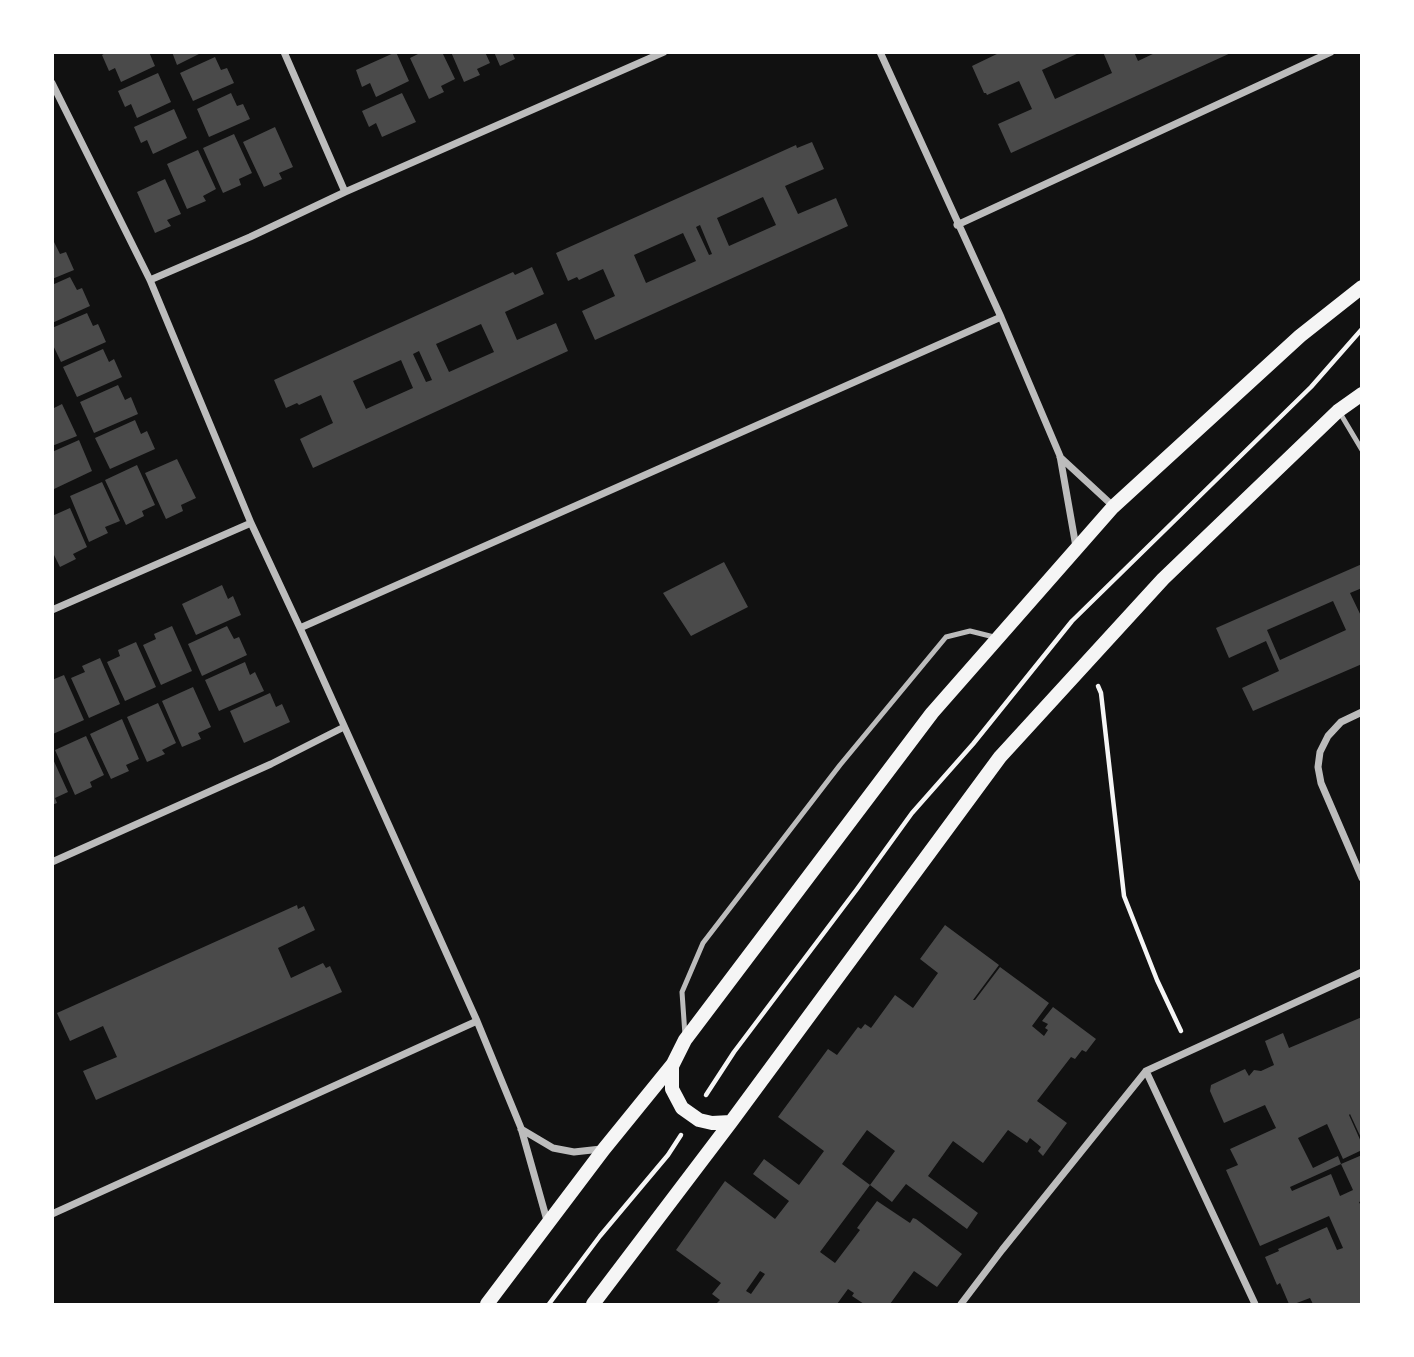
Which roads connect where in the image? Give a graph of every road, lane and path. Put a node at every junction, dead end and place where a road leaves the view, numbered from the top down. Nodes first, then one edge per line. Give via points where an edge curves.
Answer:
1 (284, 52) edge
2 (664, 52) edge
3 (880, 52) edge
4 (1331, 52) edge
5 (52, 83) edge
6 (345, 192) junction
7 (957, 225) junction
8 (150, 280) junction
9 (1362, 287) edge
10 (1001, 317) junction
11 (1362, 394) edge
12 (1338, 411) junction
13 (1362, 450) edge
14 (1060, 456) junction
15 (1113, 506) junction
16 (251, 523) junction
17 (1076, 547) junction
18 (52, 610) edge
19 (300, 628) junction
20 (997, 638) junction
21 (1087, 662) junction
22 (1362, 712) edge
23 (344, 727) junction
24 (52, 862) edge
25 (1362, 878) edge
26 (1362, 972) edge
27 (477, 1021) junction
28 (685, 1040) junction
29 (1190, 1051) junction
30 (673, 1064) junction
31 (1146, 1071) junction
32 (731, 1122) junction
33 (521, 1128) junction
34 (604, 1149) junction
35 (52, 1214) edge
36 (548, 1224) junction
37 (487, 1304) edge
38 (593, 1304) edge
39 (961, 1304) edge
40 (1255, 1304) edge

1 - 6 street
2 - 6 street
3 - 7 street
4 - 7 street
5 - 8 street
6 - 8 street
7 - 10 street
8 - 16 street
9 - 15 main road via 1300,336
10 - 14 street
10 - 19 street
11 - 12 main road
12 - 13 lane
12 - 21 main road via 1163,579
14 - 15 street
14 - 17 street
15 - 17 main road
16 - 18 street
16 - 19 street
17 - 20 main road
19 - 23 street
20 - 28 main road via 932,713
20 - 28 lane via 970,631 946,637 840,765 703,943 682,992
21 - 29 path via 1101,693 1124,896
21 - 32 main road via 1000,757
22 - 25 street via 1341,722 1328,736 1318,767
23 - 24 street
23 - 27 street
26 - 29 street
27 - 33 street
27 - 35 street
28 - 30 main road
29 - 31 street
30 - 32 main road via 672,1089 681,1108 699,1120
30 - 34 main road
31 - 39 street
31 - 40 street
32 - 38 main road
33 - 34 street via 553,1148 574,1152
33 - 36 street
34 - 36 main road
36 - 37 main road

